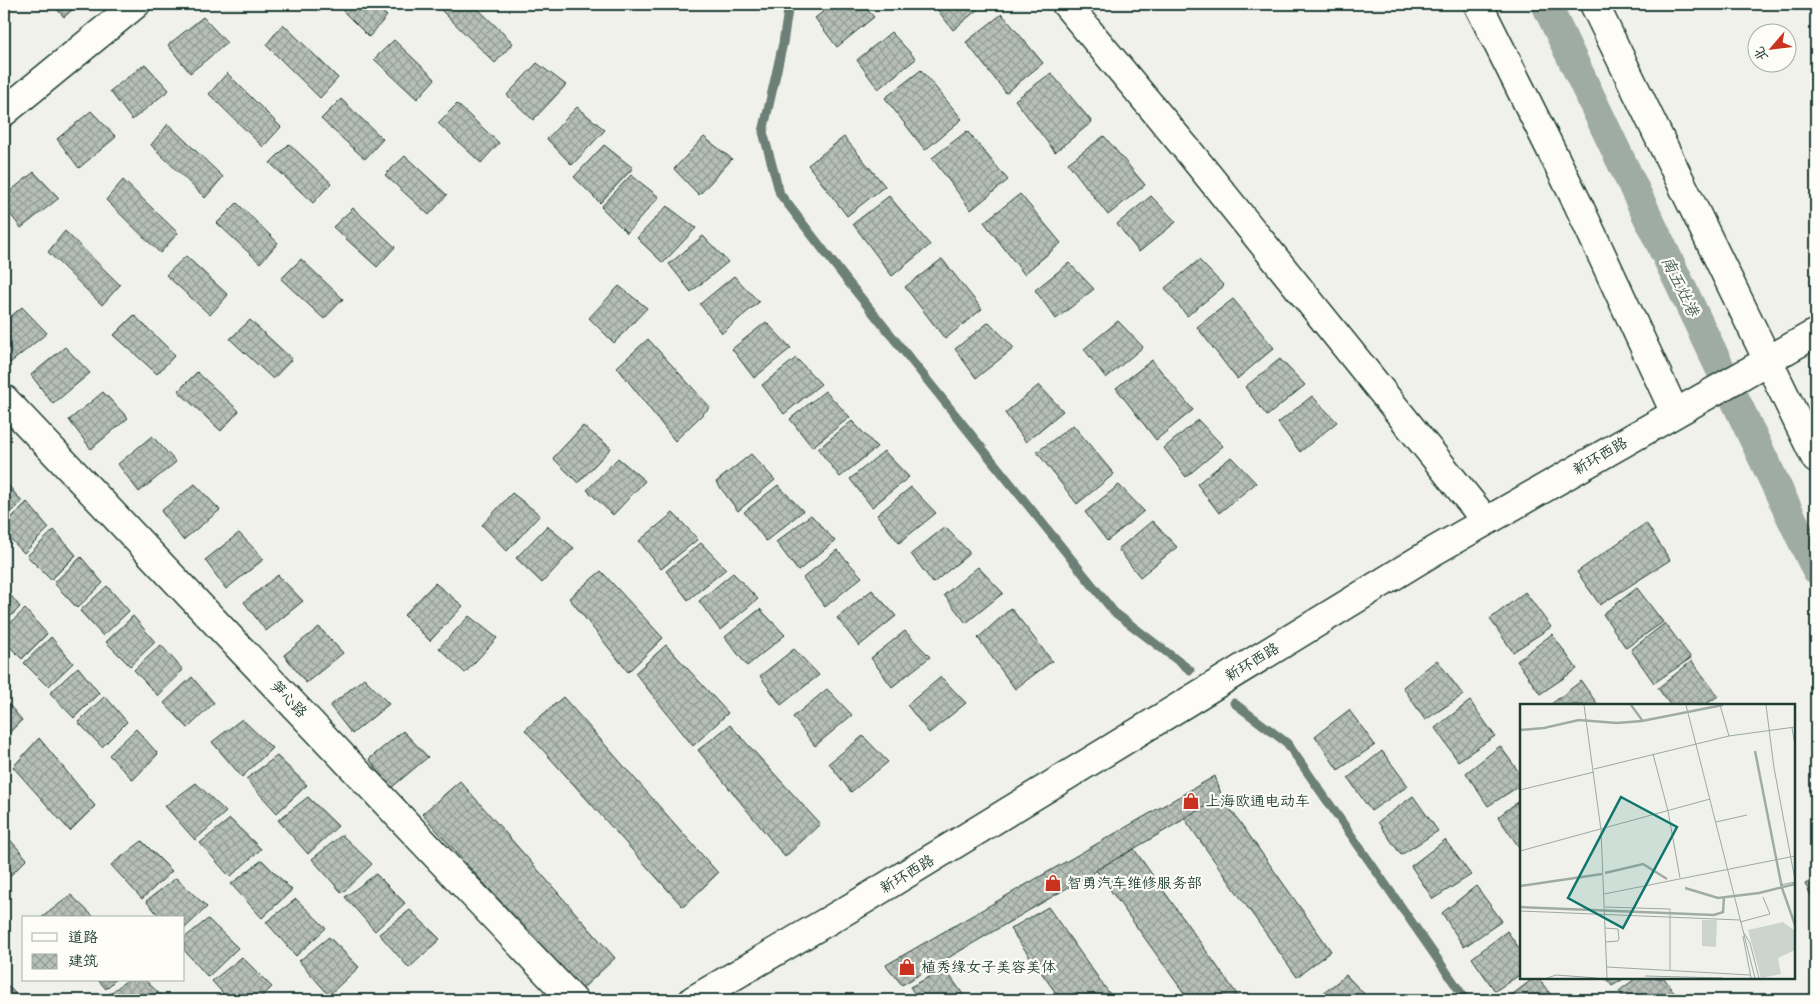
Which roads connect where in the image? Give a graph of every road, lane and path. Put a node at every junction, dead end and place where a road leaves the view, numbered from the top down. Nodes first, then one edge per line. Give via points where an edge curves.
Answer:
1 (136, 4) edge
2 (1066, 4) edge
3 (1478, 4) edge
4 (1594, 4) edge
5 (4, 112) edge
6 (1816, 333) edge
7 (1762, 364) junction
8 (4, 399) edge
9 (1685, 407) junction
10 (1816, 459) edge
11 (1486, 520) junction
12 (572, 1000) edge
13 (693, 1000) edge

1 - 5 street
2 - 11 street
3 - 9 street
4 - 7 street
6 - 7 street, 新环西路
7 - 9 street, 新环西路
7 - 10 street
8 - 12 street, 笋心路
9 - 11 street, 新环西路
11 - 13 street, 新环西路 via 862,901

